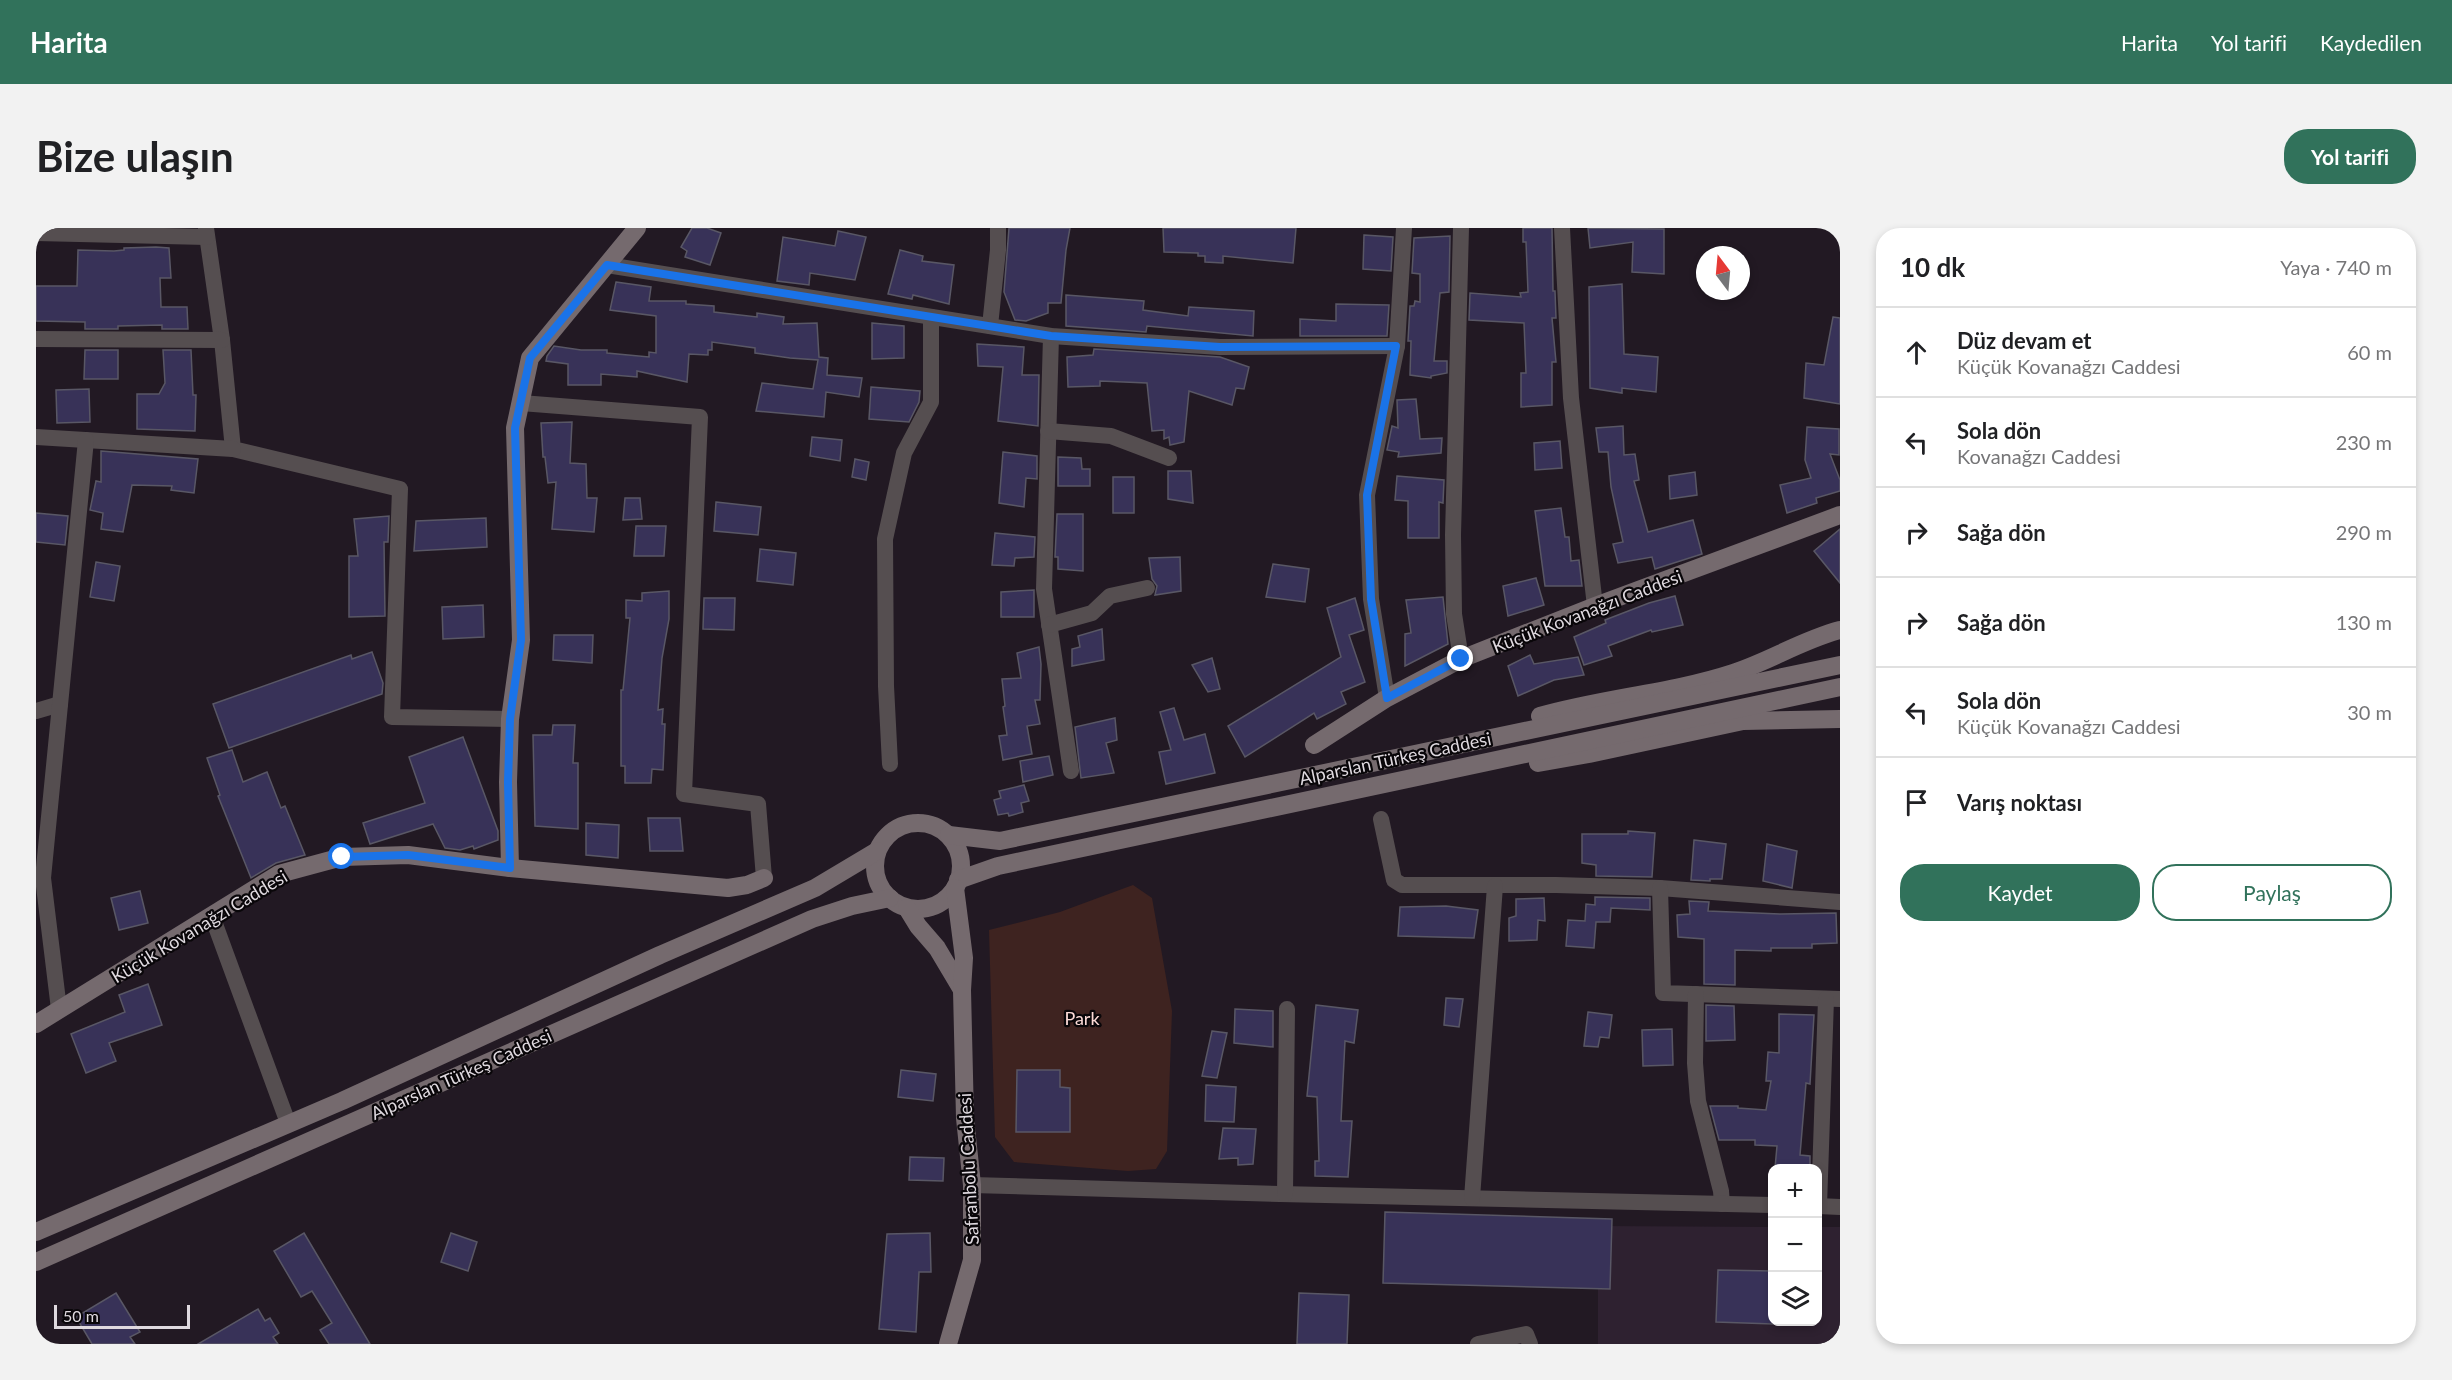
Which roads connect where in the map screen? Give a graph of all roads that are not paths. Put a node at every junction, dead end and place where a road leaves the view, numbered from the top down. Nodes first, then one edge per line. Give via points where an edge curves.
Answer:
1 (637, 228) edge
2 (998, 228) edge
3 (1404, 228) edge
4 (1461, 228) edge
5 (1562, 228) edge
6 (36, 233) edge
7 (207, 233) edge
8 (607, 265) junction
9 (931, 317) junction
10 (990, 326) junction
11 (1051, 336) junction
12 (36, 339) edge
13 (222, 340) junction
14 (1396, 346) junction
15 (521, 403) junction
16 (1048, 431) junction
17 (36, 437) edge
18 (86, 440) junction
19 (233, 449) junction
20 (1169, 458) dead end
21 (1840, 515) edge
22 (1147, 588) dead end
23 (1595, 606) junction
24 (1049, 626) junction
25 (1840, 630) edge
26 (1461, 659) junction
27 (1840, 665) edge
28 (1840, 687) edge
29 (1387, 698) junction
30 (60, 704) junction
31 (36, 711) edge
32 (510, 719) junction
33 (1840, 719) edge
34 (1492, 737) junction
35 (1314, 745) dead end
36 (1489, 762) junction
37 (890, 764) dead end
38 (1071, 771) dead end
39 (1381, 819) dead end
40 (949, 835) junction
41 (877, 851) junction
42 (510, 868) junction
43 (764, 878) joint
44 (957, 884) junction
45 (1495, 886) junction
46 (1660, 888) junction
47 (890, 898) junction
48 (1840, 902) edge
49 (907, 908) junction
50 (212, 916) junction
51 (962, 990) junction
52 (1696, 994) junction
53 (1833, 999) edge
54 (59, 1009) junction
55 (1287, 1009) dead end
56 (36, 1024) edge
57 (288, 1124) junction
58 (1821, 1164) edge
59 (972, 1185) junction
60 (1285, 1194) junction
61 (1472, 1198) junction
62 (1722, 1204) junction
63 (1768, 1205) edge
64 (1822, 1206) edge
65 (1840, 1207) edge
66 (36, 1232) edge
67 (36, 1262) edge
68 (948, 1344) edge
69 (1478, 1344) edge
70 (1530, 1344) edge

1 - 8 main road
2 - 10 street
3 - 14 street
4 - 26 street via 1453,535 1454,615
5 - 23 street via 1571,398
6 - 7 street
7 - 13 street
8 - 9 street
8 - 15 main road via 530,358
9 - 10 street
9 - 37 street via 931,402 904,453 885,540
10 - 11 street
11 - 14 street via 1220,347
11 - 16 street
12 - 13 street
13 - 19 street
14 - 29 street via 1367,495 1371,599
15 - 32 main road via 515,428 521,640
15 - 43 street via 700,417 684,794 758,804
16 - 20 street via 1111,436
16 - 24 street via 1044,589
17 - 18 street
18 - 19 street
18 - 30 street
19 - 32 street via 400,489 392,717
21 - 23 main road, Küçük Kovanağzı Caddesi
22 - 24 street via 1110,596 1092,613
23 - 26 main road, Küçük Kovanağzı Caddesi
24 - 38 street
25 - 34 main road via 1734,672 1558,711
26 - 29 main road, Küçük Kovanağzı Caddesi
27 - 34 main road, Alparslan Türkeş Caddesi
28 - 36 main road, Alparslan Türkeş Caddesi
29 - 35 main road, Küçük Kovanağzı Caddesi
30 - 31 street
30 - 54 street via 43,878
32 - 42 main road
33 - 36 main road via 1743,721 1568,759 1516,764
34 - 40 main road, Alparslan Türkeş Caddesi via 1000,841
36 - 44 main road, Alparslan Türkeş Caddesi via 998,866
39 - 45 street via 1394,880 1402,885
40 - 41 main road via 923,823 908,824 895,829
40 - 44 main road via 961,861
41 - 47 main road via 877,880
41 - 57 main road, Alparslan Türkeş Caddesi via 815,888
42 - 43 main road, Küçük Kovanağzı Caddesi via 728,888
42 - 50 main road, Küçük Kovanağzı Caddesi via 408,855 342,857 279,874
44 - 49 main road via 934,906
44 - 51 main road, Safranbolu Caddesi via 964,965
45 - 46 street
45 - 61 street
46 - 48 street
46 - 52 street via 1663,993
47 - 49 main road
47 - 67 main road, Alparslan Türkeş Caddesi via 812,920
49 - 51 main road
50 - 54 main road, Küçük Kovanağzı Caddesi
50 - 57 street
51 - 59 main road, Safranbolu Caddesi via 965,1118
52 - 53 street
52 - 62 street via 1698,1101
53 - 58 street
54 - 56 main road, Küçük Kovanağzı Caddesi
55 - 60 street
57 - 66 main road, Alparslan Türkeş Caddesi
59 - 60 street
59 - 68 main road, Safranbolu Caddesi via 972,1260
60 - 61 street
61 - 62 street
62 - 63 street
64 - 65 street
69 - 70 street via 1526,1334

